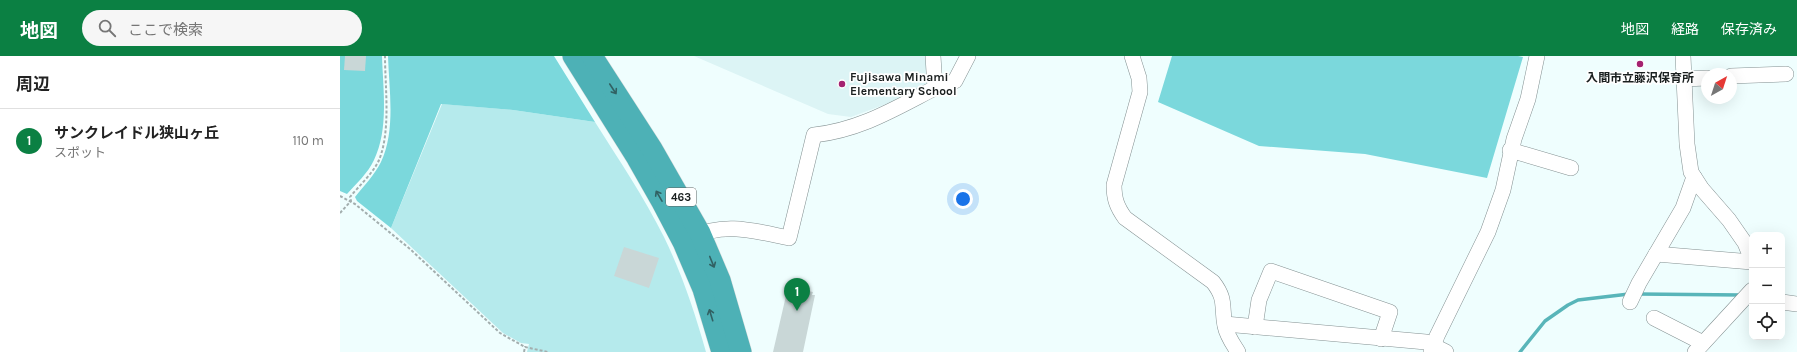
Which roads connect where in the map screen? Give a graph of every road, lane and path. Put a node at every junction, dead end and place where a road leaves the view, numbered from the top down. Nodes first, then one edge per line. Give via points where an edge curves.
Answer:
1 (385, 56) edge
2 (573, 56) edge
3 (592, 56) edge
4 (934, 56) edge
5 (968, 56) edge
6 (1132, 56) edge
7 (1537, 56) edge
8 (1683, 56) edge
9 (1786, 74) dead end
10 (1737, 76) edge
11 (1701, 78) edge
12 (1684, 79) junction
13 (936, 88) junction
14 (1510, 150) junction
15 (1571, 168) dead end
16 (1694, 177) junction
17 (340, 196) edge
18 (351, 201) junction
19 (340, 213) edge
20 (692, 238) junction
21 (1656, 254) junction
22 (1749, 254) edge
23 (1749, 261) edge
24 (1749, 293) edge
25 (1630, 302) dead end
26 (1785, 302) edge
27 (1797, 304) edge
28 (1654, 318) dead end
29 (1225, 324) junction
30 (1255, 326) junction
31 (1381, 338) junction
32 (525, 347) junction
33 (1432, 348) edge
34 (1699, 348) edge
35 (524, 352) edge
36 (548, 352) edge
37 (722, 352) edge
38 (741, 352) edge
39 (1238, 352) edge
40 (1446, 352) edge

1 - 18 path via 386,131 378,161 350,197
20 -> 2 highway, 463 via 662,202
3 -> 20 highway, 463 via 652,149
4 - 13 street
5 - 13 street via 955,81
6 - 29 street via 1139,78 1140,92 1114,185 1118,209 1126,218 1219,288 1224,302
7 - 14 street via 1528,100
8 - 12 street
9 - 10 street
11 - 12 street
12 - 16 street via 1687,144
13 - 20 street via 865,123 814,135 789,238 738,228 721,229
14 - 15 street
14 - 33 street via 1503,190 1488,232
16 - 21 street via 1683,208
16 - 22 street via 1742,237
17 - 18 path
18 - 19 path
18 - 32 path via 410,249 500,333
37 -> 20 highway, 463 via 703,290
20 -> 38 highway, 463 via 720,280
21 - 23 street
21 - 25 street
24 - 34 street
26 - 27 street
28 - 34 street
29 - 30 street
29 - 39 street
30 - 31 street
30 - 31 street via 1259,300 1271,271 1390,312
31 - 33 street via 1426,342
32 - 35 path
32 - 36 path
33 - 40 street

